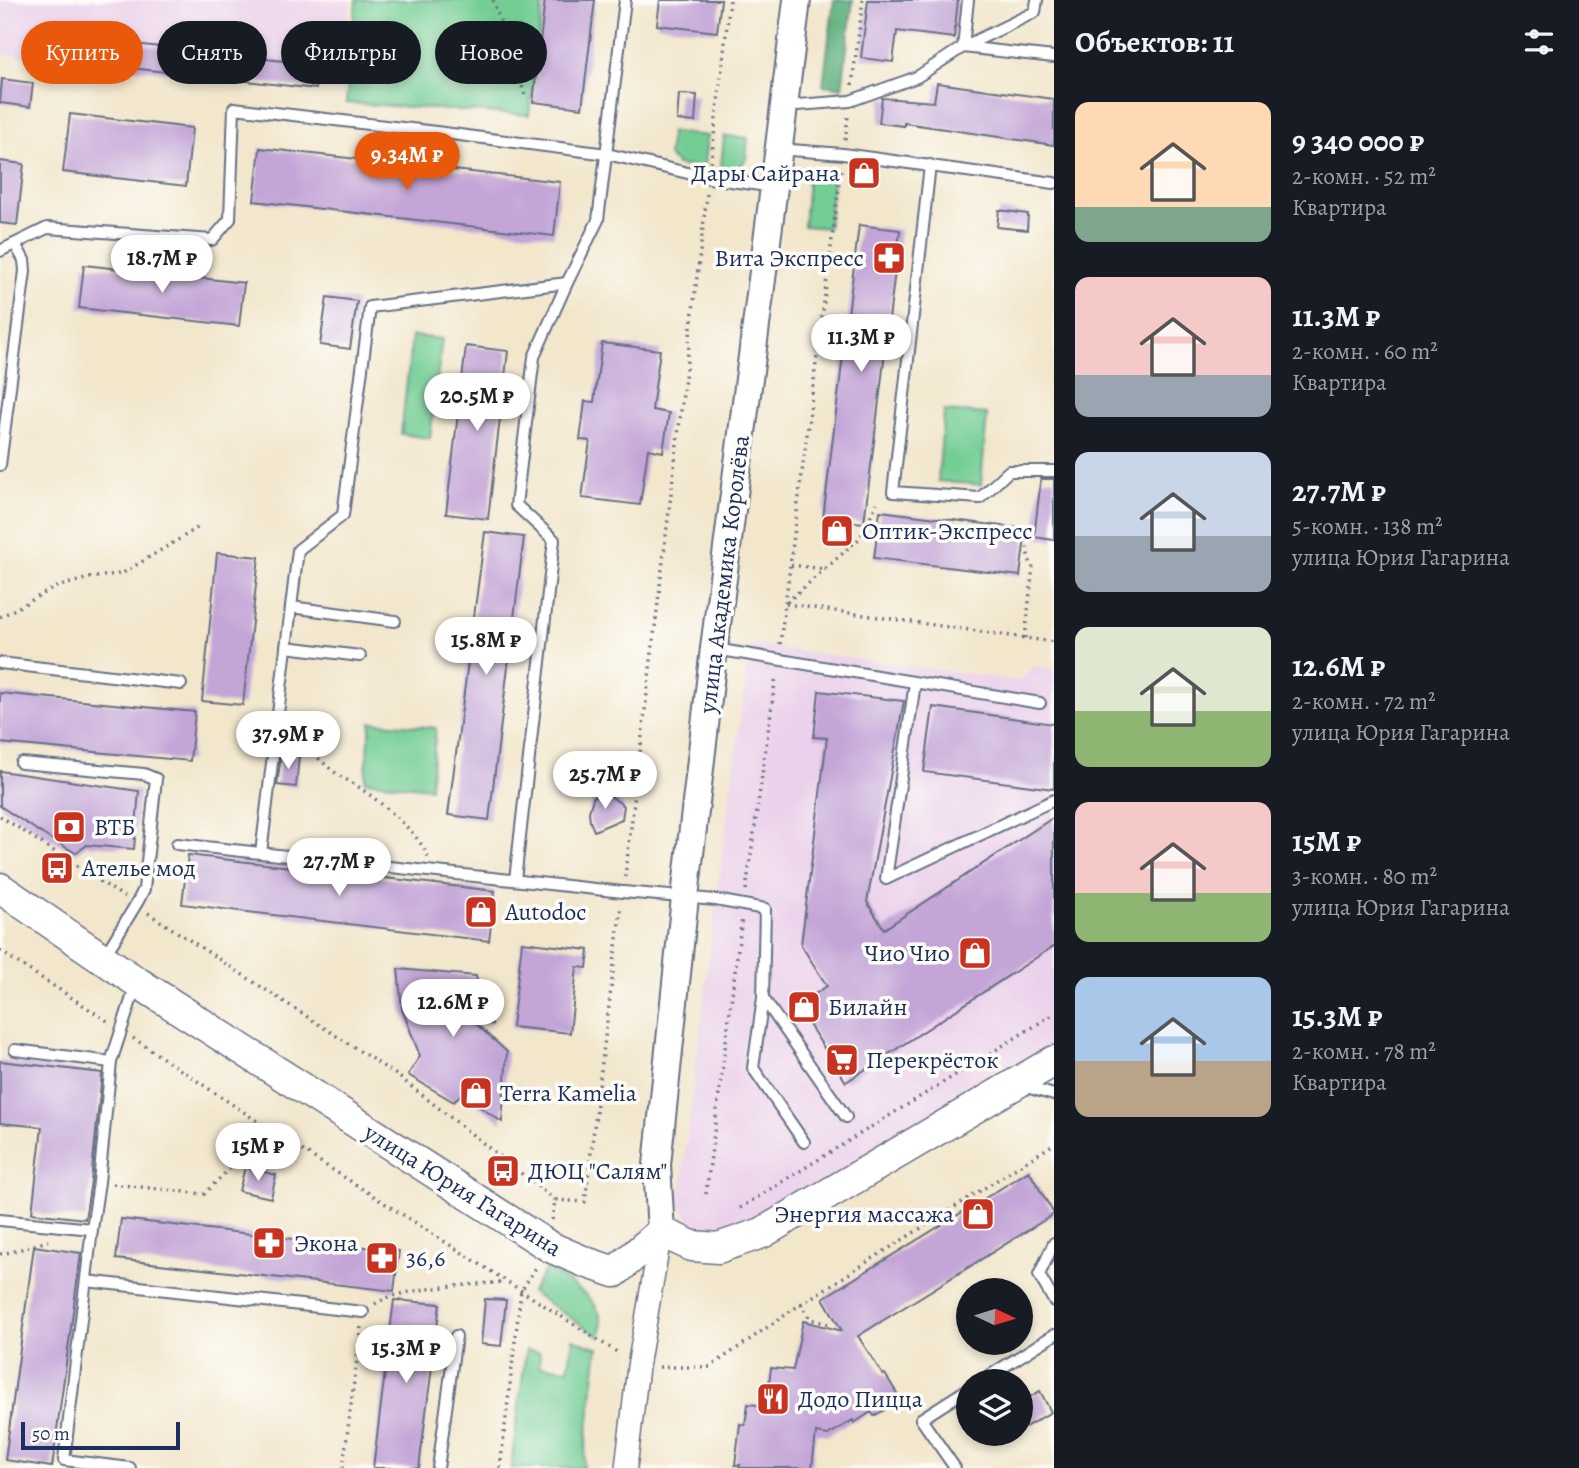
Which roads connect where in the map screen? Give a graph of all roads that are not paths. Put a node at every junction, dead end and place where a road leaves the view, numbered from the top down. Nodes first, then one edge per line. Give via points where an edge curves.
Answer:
1 (625, 0) edge
2 (797, 0) edge
3 (968, 0) edge
4 (1037, 0) edge
5 (963, 47) junction
6 (1054, 57) edge
7 (784, 106) junction
8 (779, 149) junction
9 (607, 154) junction
10 (930, 165) junction
11 (1054, 183) edge
12 (775, 187) junction
13 (15, 244) junction
14 (0, 251) edge
15 (567, 283) junction
16 (0, 465) edge
17 (1054, 471) edge
18 (291, 607) junction
19 (395, 621) dead end
20 (286, 647) junction
21 (714, 648) junction
22 (360, 656) dead end
23 (0, 663) edge
24 (915, 683) junction
25 (181, 684) dead end
26 (1040, 703) dead end
27 (21, 763) dead end
28 (1054, 800) edge
29 (177, 844) dead end
30 (261, 853) junction
31 (514, 880) junction
32 (0, 888) edge
33 (685, 897) junction
34 (103, 958) junction
35 (137, 982) junction
36 (763, 998) junction
37 (15, 1050) dead end
38 (1054, 1061) edge
39 (111, 1062) junction
40 (1017, 1084) junction
41 (1054, 1095) edge
42 (846, 1117) dead end
43 (804, 1142) dead end
44 (0, 1220) edge
45 (92, 1229) junction
46 (661, 1233) junction
47 (1054, 1243) edge
48 (86, 1281) junction
49 (1054, 1301) edge
50 (363, 1312) road end
51 (1054, 1335) edge
52 (456, 1336) dead end
53 (1000, 1369) edge
54 (956, 1397) edge
55 (130, 1468) edge
56 (438, 1468) edge
57 (626, 1468) edge
58 (955, 1468) edge

1 - 9 lane
2 - 7 street, улица Академика Королёва
3 - 5 lane
4 - 5 lane via 1035,12
5 - 6 lane
5 - 7 lane via 917,77 850,101
7 - 8 street, улица Академика Королёва
8 - 10 lane
8 - 12 street, улица Академика Королёва
9 - 12 lane via 709,178
9 - 13 lane via 234,108 230,219 212,240 47,228
9 - 15 lane via 598,220
10 - 11 lane
10 - 17 lane via 893,492 981,498 1009,471
12 - 21 street, улица Академика Королёва
13 - 14 lane
13 - 16 lane via 24,260 24,286
15 - 18 lane via 370,307 343,515 298,550
15 - 31 lane via 534,357 516,505 554,540
18 - 19 lane
18 - 20 lane
20 - 22 lane
20 - 30 lane
21 - 24 lane
21 - 33 street, улица Академика Королёва
23 - 25 lane
24 - 26 lane
24 - 28 lane via 886,879
27 - 34 lane via 144,774 156,779 144,889
29 - 30 lane
30 - 31 lane
31 - 33 lane
32 - 34 main road, улица Юрия Гагарина
33 - 36 lane via 765,909
33 - 46 street, улица Академика Королёва via 657,1165
34 - 35 main road, улица Юрия Гагарина
35 - 39 lane
35 - 46 main road, улица Юрия Гагарина via 550,1247 615,1272
36 - 42 lane
36 - 43 lane via 753,1068
37 - 39 lane
38 - 40 main road
39 - 45 lane
40 - 41 lane
40 - 46 main road via 762,1233 718,1248 692,1245
44 - 45 lane
45 - 48 lane
46 - 57 street
47 - 49 lane via 1039,1275
48 - 50 lane
48 - 55 lane via 64,1460
51 - 53 lane
52 - 56 lane
54 - 58 lane via 921,1419

